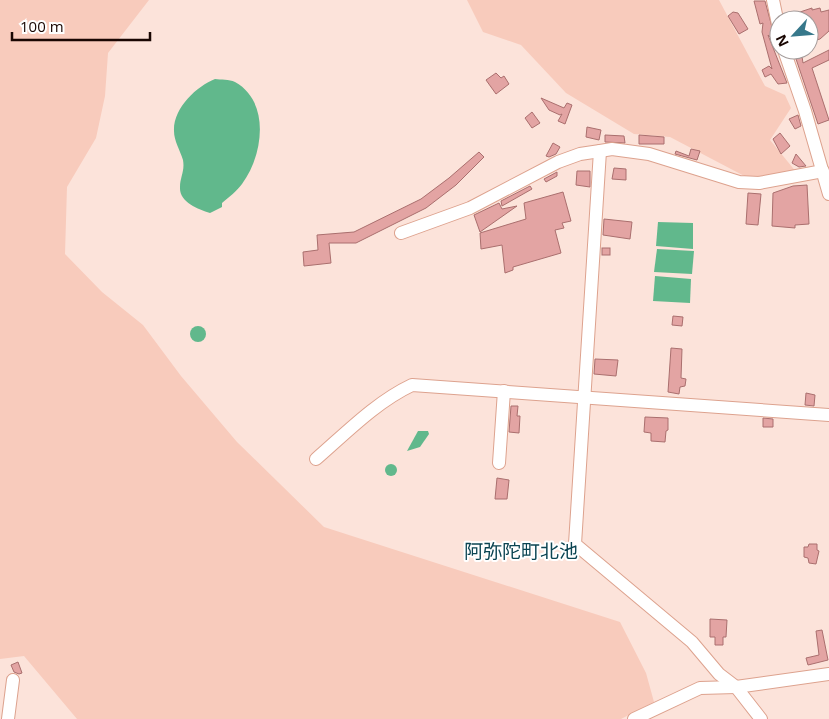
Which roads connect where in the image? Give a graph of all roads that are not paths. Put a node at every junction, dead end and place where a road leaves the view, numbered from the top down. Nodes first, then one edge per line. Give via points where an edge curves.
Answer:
1 (787, 60) edge
2 (600, 151) junction
3 (823, 171) junction
4 (829, 194) edge
5 (401, 233) dead end
6 (504, 391) junction
7 (584, 396) junction
8 (829, 415) edge
9 (316, 459) dead end
10 (499, 463) dead end
11 (829, 674) edge
12 (13, 680) dead end
13 (736, 687) junction
14 (8, 719) edge
15 (634, 719) edge
16 (761, 719) edge

1 - 3 street
2 - 3 street via 649,154 739,182 759,183
2 - 5 street via 558,162 470,208
2 - 7 street
3 - 4 street
6 - 7 street
6 - 9 street via 412,385 358,423
6 - 10 street
7 - 8 street
7 - 13 street via 575,544 692,642 719,674
11 - 13 street
12 - 14 street
13 - 15 street via 700,688
13 - 16 street

